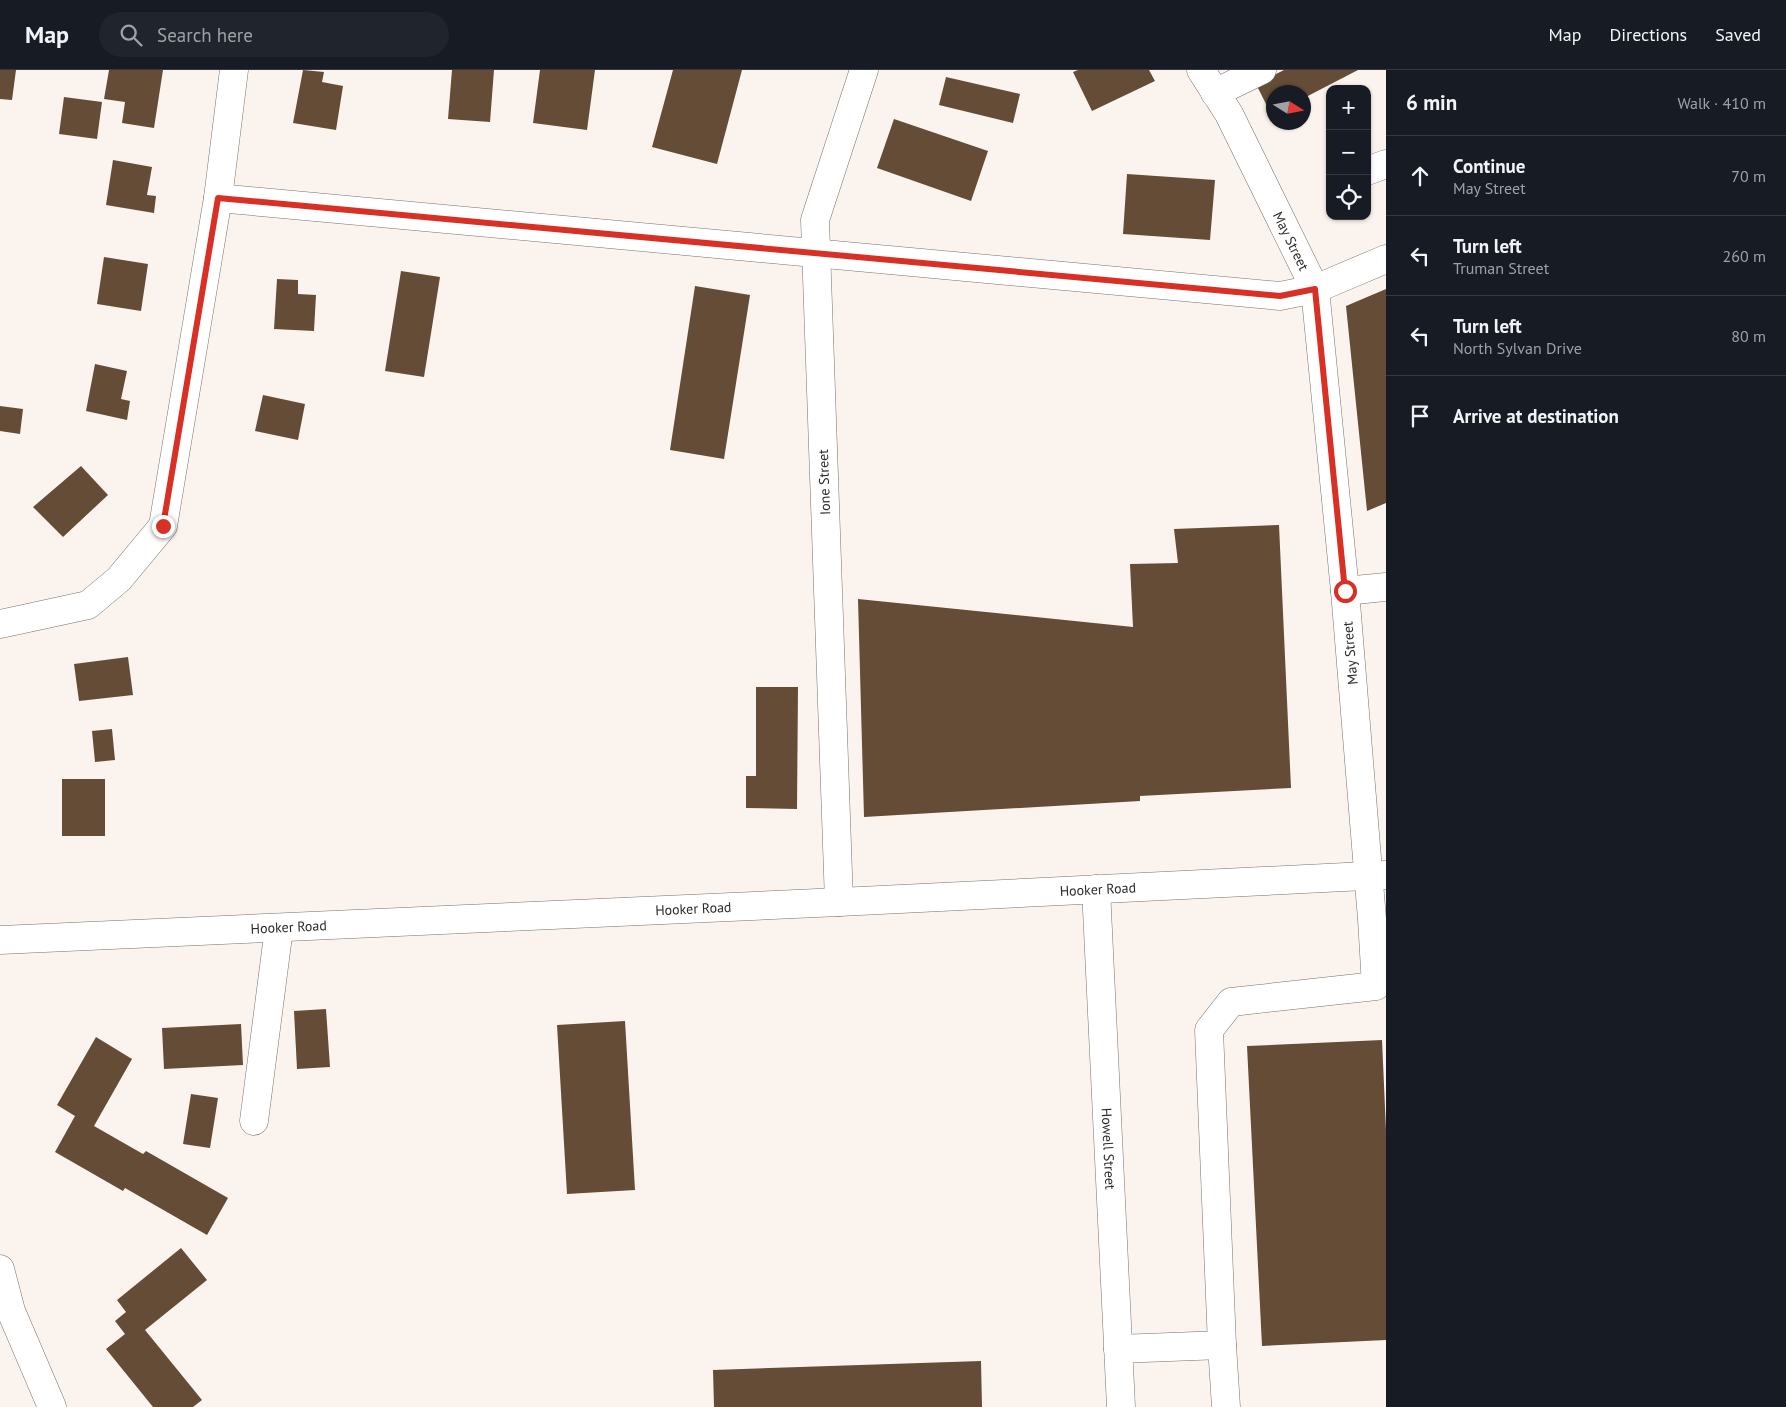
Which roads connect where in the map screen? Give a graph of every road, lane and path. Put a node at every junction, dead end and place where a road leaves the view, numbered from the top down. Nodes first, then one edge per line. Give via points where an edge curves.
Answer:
1 (234, 70) edge
2 (864, 70) edge
3 (1201, 70) edge
4 (1262, 70) edge
5 (1216, 93) junction
6 (1386, 164) edge
7 (1371, 170) edge
8 (218, 198) junction
9 (815, 253) junction
10 (1386, 259) edge
11 (1315, 289) junction
12 (1386, 587) edge
13 (1345, 591) junction
14 (0, 624) edge
15 (1377, 876) edge
16 (1096, 889) junction
17 (839, 902) junction
18 (279, 928) junction
19 (0, 940) edge
20 (254, 1120) dead end
21 (0, 1269) edge
22 (1222, 1345) junction
23 (1118, 1349) junction
24 (52, 1407) edge
25 (1121, 1407) edge
26 (1226, 1407) edge

1 - 8 street
2 - 9 street, Ione Street via 815,220
3 - 5 street, May Street
4 - 5 street
5 - 11 street, May Street
6 - 7 street
8 - 9 street
8 - 14 street via 163,526 119,579 88,605
9 - 11 street via 1280,296
9 - 17 street, Ione Street
10 - 11 street
11 - 13 street, May Street
12 - 13 street
13 - 15 street, May Street
15 - 16 street, Hooker Road
15 - 22 street, May Street via 1376,986 1231,1002 1209,1030
16 - 17 street, Hooker Road
16 - 23 street, Howell Street
17 - 18 street, Hooker Road
18 - 19 street, Hooker Road
18 - 20 street
21 - 24 street via 11,1311
22 - 23 street
22 - 26 street
23 - 25 street, Howell Street

